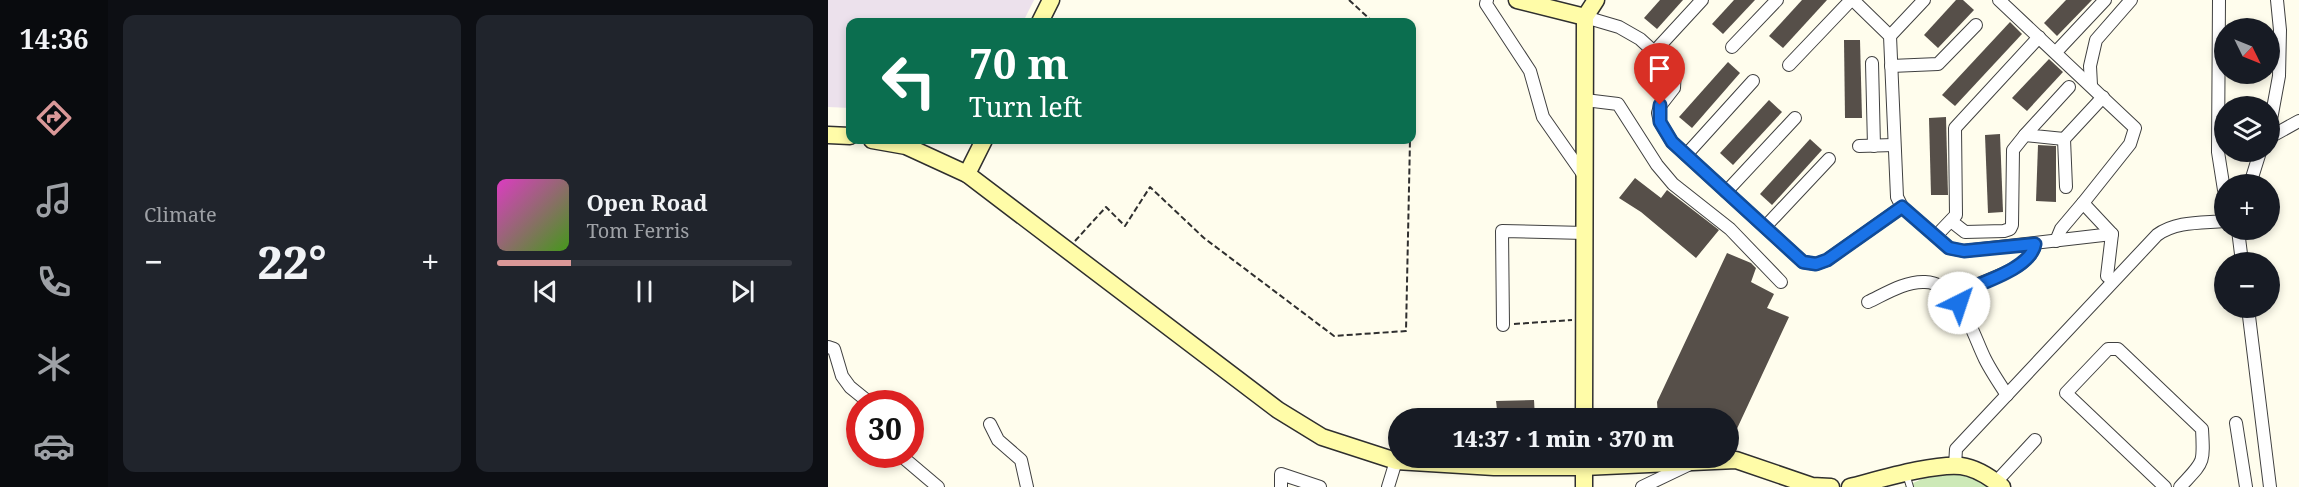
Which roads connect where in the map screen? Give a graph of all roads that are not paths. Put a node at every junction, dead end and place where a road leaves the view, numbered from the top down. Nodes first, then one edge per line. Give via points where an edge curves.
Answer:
1 (1051, 0) edge
2 (1487, 0) edge
3 (1517, 0) edge
4 (1596, 0) edge
5 (1702, 0) edge
6 (1777, 0) edge
7 (1852, 0) edge
8 (1924, 0) edge
9 (1999, 0) edge
10 (2105, 0) edge
11 (2132, 0) edge
12 (2218, 0) edge
13 (2277, 0) edge
14 (1585, 17) junction
15 (1042, 18) edge
16 (1976, 25) dead end
17 (1890, 36) junction
18 (2039, 37) junction
19 (1732, 47) dead end
20 (1654, 52) junction
21 (2056, 52) junction
22 (1872, 63) dead end
23 (1789, 66) dead end
24 (1891, 66) junction
25 (1753, 81) dead end
26 (2091, 85) junction
27 (2069, 87) dead end
28 (2275, 96) edge
29 (2103, 97) junction
30 (1585, 100) junction
31 (1795, 118) dead end
32 (2299, 121) edge
33 (2280, 132) edge
34 (828, 135) edge
35 (2025, 135) junction
36 (846, 136) edge
37 (2064, 139) junction
38 (895, 144) edge
39 (982, 144) edge
40 (1894, 145) junction
41 (1859, 146) dead end
42 (1874, 146) junction
43 (1686, 155) junction
44 (1829, 159) dead end
45 (967, 174) junction
46 (2221, 174) edge
47 (1585, 177) junction
48 (2066, 187) dead end
49 (1726, 192) junction
50 (2083, 203) junction
51 (1902, 207) junction
52 (1950, 221) junction
53 (2214, 222) edge
54 (1765, 227) junction
55 (1585, 233) junction
56 (2112, 234) junction
57 (1936, 236) junction
58 (2056, 241) junction
59 (2035, 244) junction
60 (2113, 281) junction
61 (1781, 282) dead end
62 (1954, 297) junction
63 (1868, 302) dead end
64 (2249, 318) edge
65 (1503, 325) road end
66 (828, 347) edge
67 (854, 390) edge
68 (2007, 395) junction
69 (1584, 408) edge
70 (2236, 423) dead end
71 (990, 424) dead end
72 (2035, 440) dead end
73 (1388, 458) edge
74 (1739, 461) edge
75 (1955, 466) junction
76 (916, 468) edge
77 (1394, 468) edge
78 (1584, 468) edge
79 (1682, 468) edge
80 (1908, 480) edge
81 (1999, 485) edge
82 (938, 487) edge
83 (1027, 487) edge
84 (1281, 487) edge
85 (1320, 487) edge
86 (1388, 487) edge
87 (1584, 487) edge
88 (1642, 487) edge
89 (1831, 487) edge
90 (1850, 487) edge
91 (2165, 487) edge
92 (2180, 487) edge
93 (2246, 487) edge
94 (2270, 487) edge

1 - 15 street
2 - 47 street via 1530,71 1543,117
3 - 14 street
4 - 14 street
5 - 20 street
6 - 19 street
7 - 17 street
7 - 23 street
8 - 17 street
9 - 18 street
10 - 21 street
11 - 26 street via 2096,40 2090,66
12 - 46 street via 2218,152
13 - 28 street via 2280,30
14 - 20 street via 1619,27
14 - 30 street
16 - 24 street via 1938,64
17 - 24 street
18 - 21 street
18 - 52 street via 1955,128 1956,215
20 - 43 street via 1675,71 1674,88 1660,105 1660,122
21 - 26 street
22 - 42 street
24 - 40 street
25 - 43 street
26 - 29 street
27 - 35 street
29 - 37 street
29 - 50 street via 2134,128 2130,144
30 - 47 street
30 - 61 street via 1618,104 1673,183 1731,229
31 - 49 street
32 - 33 street
34 - 36 street
35 - 37 street
35 - 52 street via 2013,150 2010,229 1965,232
37 - 48 street
38 - 45 street
39 - 45 street
40 - 42 street
40 - 51 street via 1896,197
41 - 42 street
43 - 49 street
44 - 54 street
45 - 73 street via 1278,410 1322,437
47 - 55 street
49 - 54 street
50 - 56 street
50 - 58 street
51 - 54 street via 1816,264 1803,262
51 - 57 street
52 - 57 street
53 - 60 street via 2165,229
55 - 65 street via 1502,231
55 - 69 street
56 - 58 street
56 - 60 street via 2107,276
57 - 59 street via 1949,248 1964,251
58 - 59 street
59 - 62 street via 2034,252 2018,266
60 - 68 street
62 - 63 street via 1927,282 1907,285
62 - 68 street
64 - 94 street
66 - 67 street via 834,349 842,376
68 - 75 street via 1956,449
70 - 93 street
71 - 83 street via 998,440 1021,460
72 - 81 street
74 - 89 street via 1812,486
75 - 80 street via 1928,469
75 - 81 street via 1986,474
76 - 82 street
77 - 86 street
78 - 87 street
79 - 88 street
80 - 90 street
84 - 85 street via 1281,474
91 - 92 street via 2066,393 2108,349 2118,349 2202,429 2204,459

